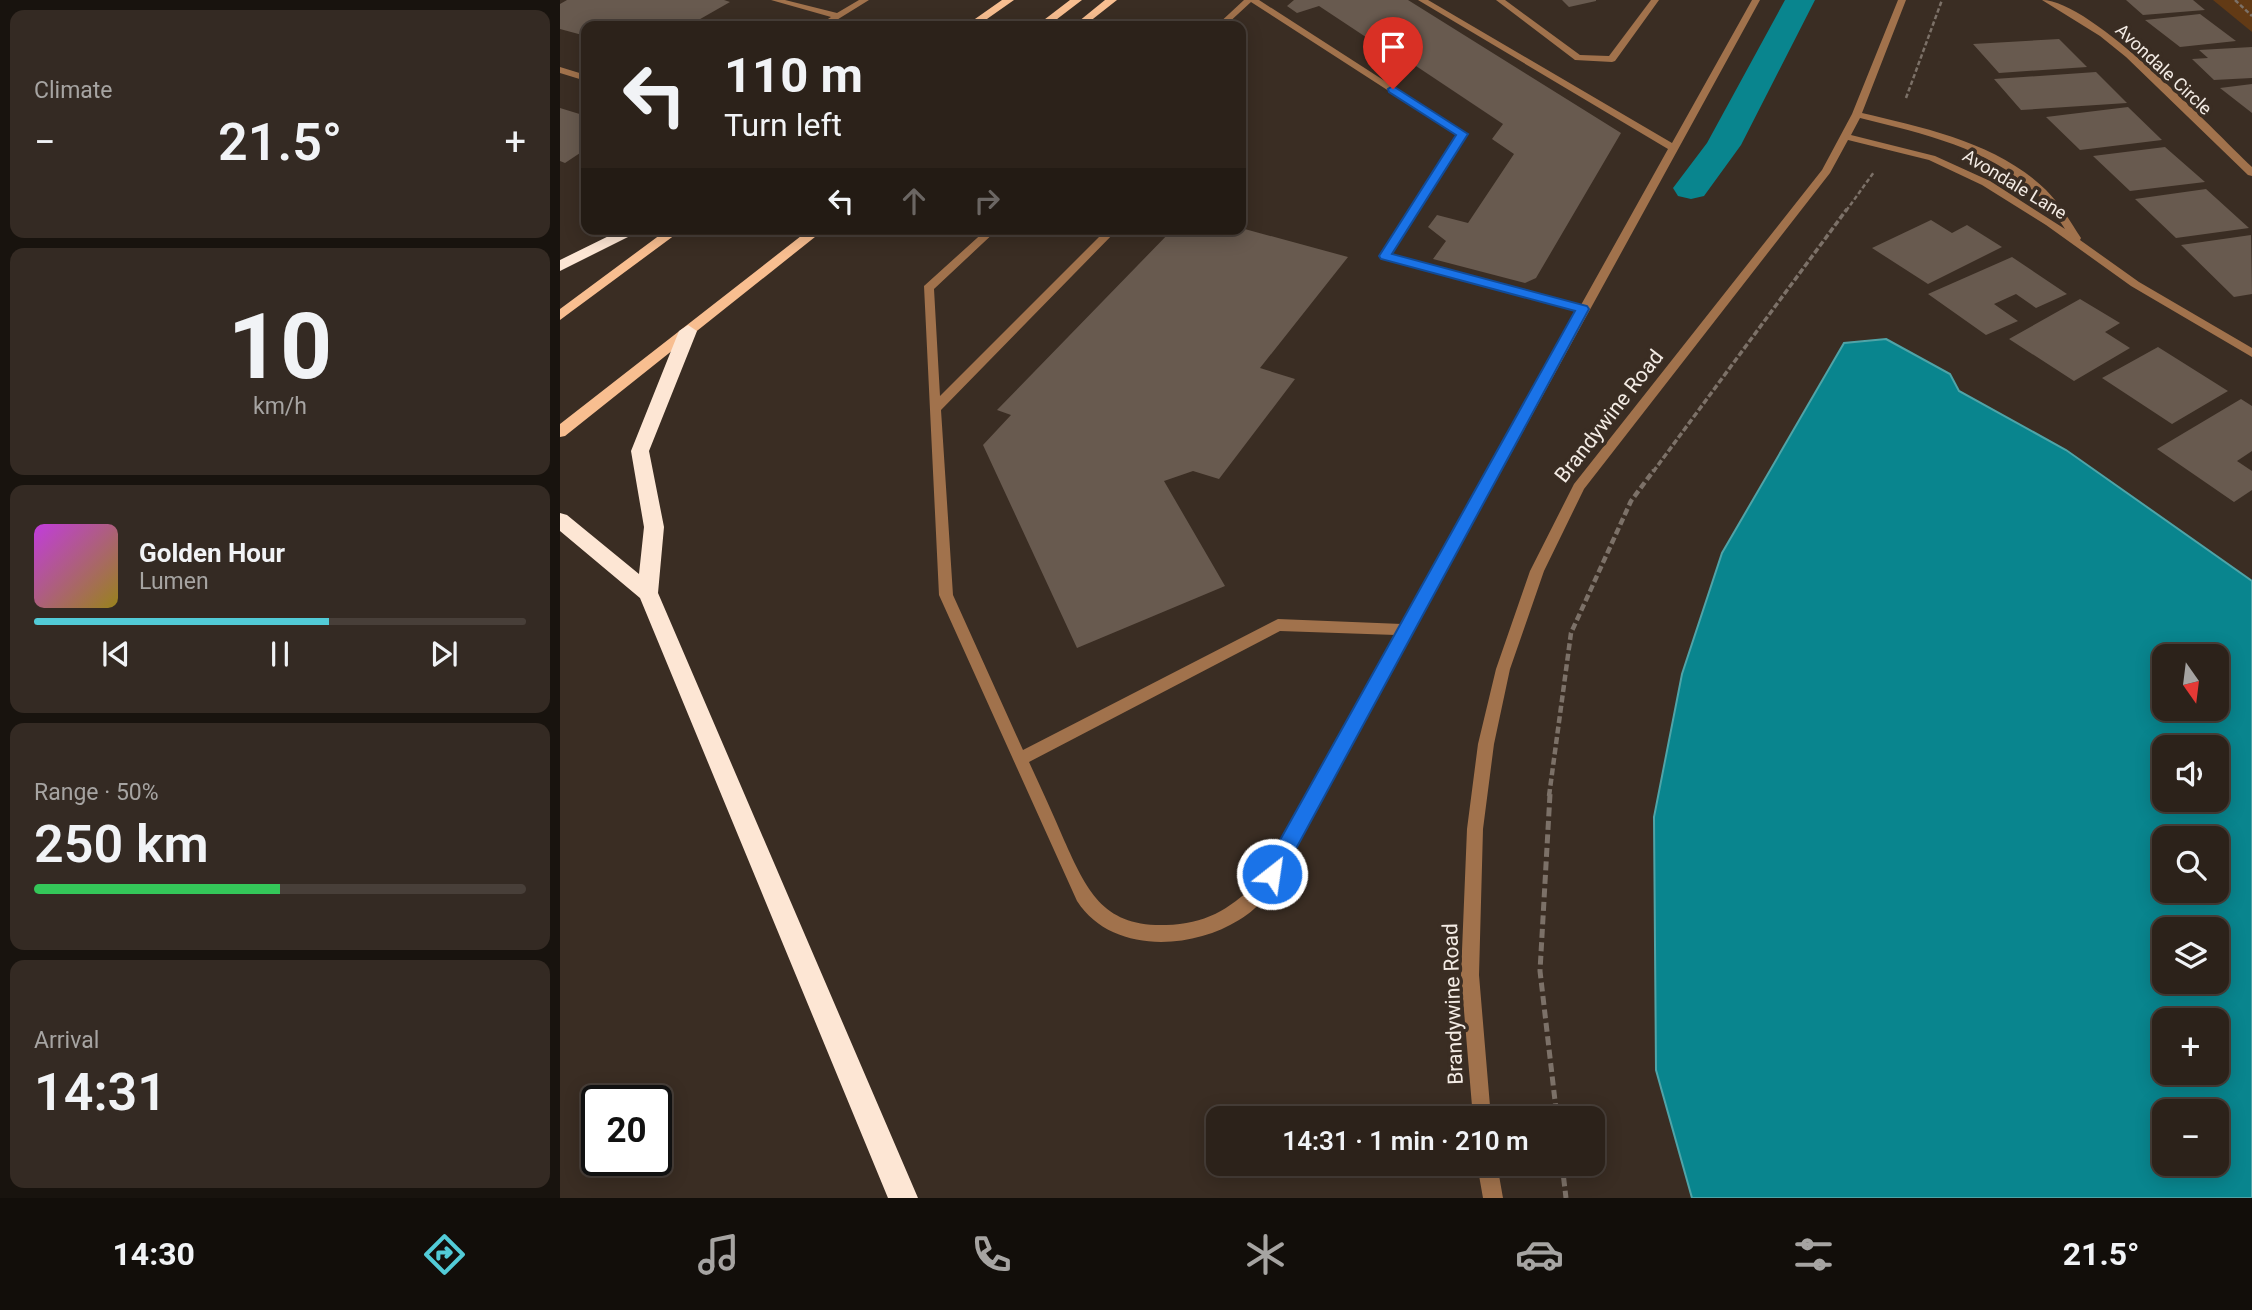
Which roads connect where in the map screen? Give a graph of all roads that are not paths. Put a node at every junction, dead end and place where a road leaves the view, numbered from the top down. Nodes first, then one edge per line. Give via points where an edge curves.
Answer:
1 (775, 0) edge
2 (865, 0) edge
3 (1009, 0) edge
4 (1077, 0) edge
5 (1112, 0) edge
6 (1251, 0) edge
7 (1422, 0) edge
8 (1500, 0) edge
9 (1655, 0) edge
10 (1756, 0) edge
11 (1902, 0) edge
12 (2046, 0) edge
13 (838, 16) junction
14 (830, 21) edge
15 (978, 21) edge
16 (1048, 21) edge
17 (1085, 21) edge
18 (1226, 21) edge
19 (560, 70) edge
20 (581, 76) edge
21 (1857, 114) junction
22 (1845, 136) junction
23 (1672, 147) junction
24 (2252, 173) edge
25 (624, 235) edge
26 (669, 235) edge
27 (810, 235) edge
28 (986, 235) edge
29 (1107, 235) edge
30 (2083, 248) junction
31 (560, 266) edge
32 (1583, 309) junction
33 (560, 316) edge
34 (688, 331) junction
35 (2252, 353) edge
36 (935, 409) junction
37 (560, 432) edge
38 (560, 520) edge
39 (648, 593) junction
40 (1406, 630) junction
41 (1020, 759) junction
42 (1481, 1106) edge
43 (1489, 1176) edge
44 (903, 1198) edge
45 (1493, 1198) edge

1 - 13 street
2 - 13 street
3 - 15 main road
4 - 16 main road
5 - 17 main road
6 - 18 street
6 - 32 street via 1462,134 1385,256
7 - 23 street
8 - 9 street via 1578,58 1612,59
10 - 23 street
11 - 21 street, Brandywine Road
12 - 24 street, Avondale Circle via 2108,36
13 - 14 street
19 - 20 street
21 - 22 street, Brandywine Road
21 - 30 street, Avondale Lane via 1949,138 2013,170 2038,187
22 - 30 street, Avondale Lane via 1960,169
22 - 42 street, Brandywine Road via 1805,202 1579,487 1537,571 1503,669 1486,744 1475,829 1471,975
23 - 32 street
25 - 31 highway
26 - 33 main road
27 - 34 main road
28 - 36 street via 928,288
29 - 36 street
30 - 35 street, Avondale Lane
32 - 40 street
34 - 37 main road
34 - 39 highway via 640,451 654,527
36 - 41 street via 946,595
38 - 39 highway
39 - 44 highway
40 - 41 street via 1278,625
40 - 41 street via 1262,890 1231,916 1194,932 1154,935 1117,925 1088,903
43 - 45 street

